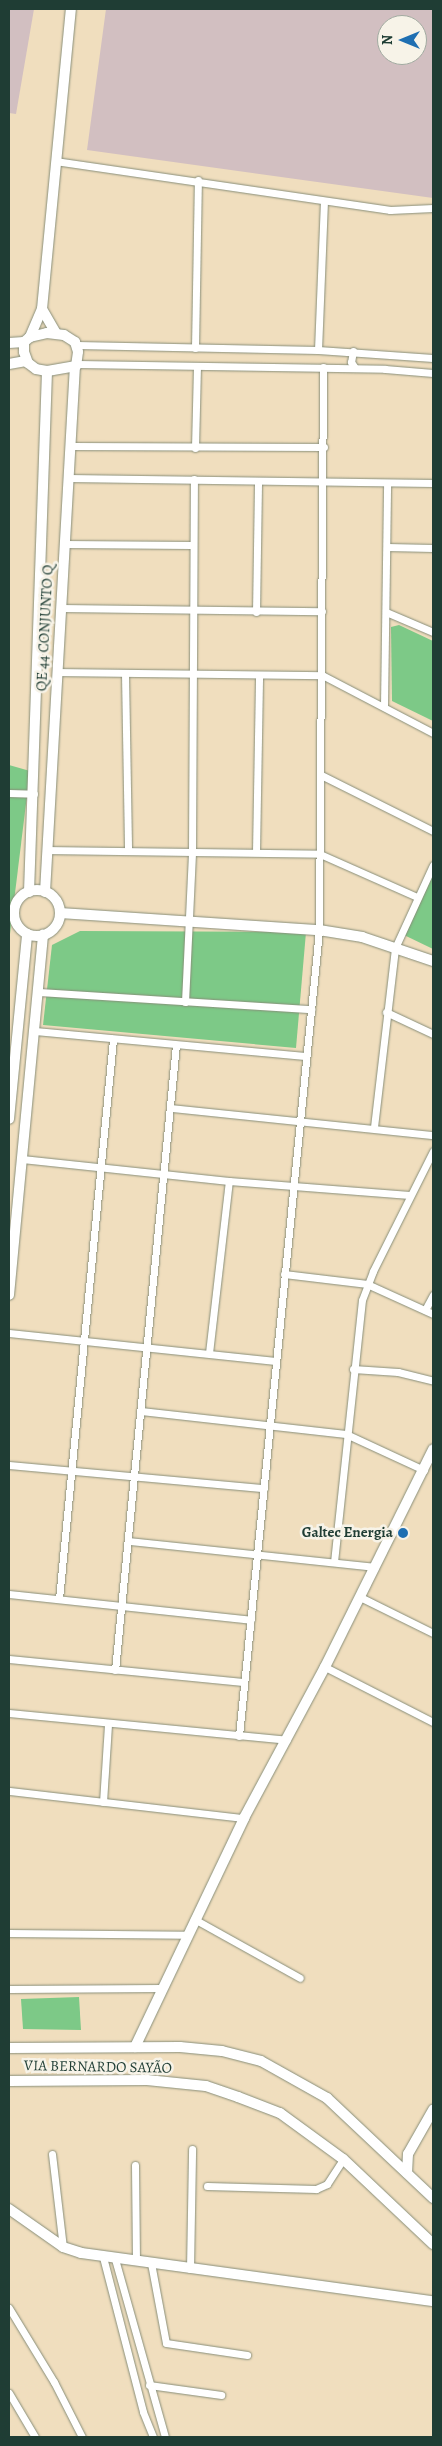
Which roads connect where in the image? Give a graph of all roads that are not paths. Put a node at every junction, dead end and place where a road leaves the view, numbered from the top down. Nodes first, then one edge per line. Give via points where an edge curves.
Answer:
1 (71, 9) edge
2 (55, 161) junction
3 (198, 180) junction
4 (324, 201) junction
5 (433, 208) edge
6 (42, 309) junction
7 (56, 333) junction
8 (27, 339) junction
9 (9, 342) edge
10 (77, 345) junction
11 (195, 348) junction
12 (318, 350) junction
13 (353, 351) junction
14 (433, 358) edge
15 (26, 360) junction
16 (9, 364) edge
17 (76, 365) junction
18 (197, 366) junction
19 (323, 368) junction
20 (355, 368) junction
21 (47, 371) junction
22 (433, 373) edge
23 (71, 446) junction
24 (324, 447) junction
25 (195, 448) junction
26 (68, 478) junction
27 (194, 479) junction
28 (324, 480) junction
29 (258, 481) junction
30 (387, 482) junction
31 (433, 483) edge
32 (64, 544) junction
33 (192, 545) junction
34 (387, 547) junction
35 (433, 548) edge
36 (61, 608) junction
37 (192, 609) junction
38 (256, 612) junction
39 (322, 612) junction
40 (386, 612) junction
41 (433, 632) edge
42 (58, 672) junction
43 (125, 674) junction
44 (259, 675) junction
45 (322, 675) junction
46 (194, 676) junction
47 (384, 706) junction
48 (433, 732) edge
49 (321, 774) junction
50 (9, 793) edge
51 (34, 794) junction
52 (433, 831) edge
53 (48, 850) junction
54 (128, 850) junction
55 (192, 851) junction
56 (256, 852) junction
57 (320, 854) junction
58 (433, 866) edge
59 (29, 892) junction
60 (45, 892) junction
61 (417, 897) junction
62 (12, 911) edge
63 (60, 913) junction
64 (190, 919) junction
65 (319, 930) junction
66 (27, 934) junction
67 (44, 935) junction
68 (395, 948) junction
69 (433, 961) edge
70 (39, 992) junction
71 (186, 1002) junction
72 (311, 1010) junction
73 (386, 1012) junction
74 (35, 1031) junction
75 (433, 1034) edge
76 (113, 1039) junction
77 (176, 1044) junction
78 (305, 1056) junction
79 (10, 1098) edge
80 (171, 1108) junction
81 (9, 1119) edge
82 (298, 1122) junction
83 (374, 1127) junction
84 (433, 1135) edge
85 (433, 1151) edge
86 (22, 1159) junction
87 (100, 1167) junction
88 (165, 1174) junction
89 (229, 1181) junction
90 (293, 1186) junction
91 (409, 1195) junction
92 (12, 1235) edge
93 (11, 1246) edge
94 (284, 1274) junction
95 (367, 1284) junction
96 (9, 1295) edge
97 (433, 1295) edge
98 (425, 1310) junction
99 (433, 1314) edge
100 (9, 1333) edge
101 (83, 1342) junction
102 (148, 1346) junction
103 (208, 1353) junction
104 (276, 1361) junction
105 (353, 1369) junction
106 (433, 1381) edge
107 (141, 1412) junction
108 (269, 1425) junction
109 (346, 1434) junction
110 (433, 1449) edge
111 (9, 1465) edge
112 (428, 1466) edge
113 (72, 1470) junction
114 (135, 1477) junction
115 (264, 1488) junction
116 (129, 1541) junction
117 (258, 1554) junction
118 (334, 1562) junction
119 (375, 1567) junction
120 (9, 1594) edge
121 (360, 1597) junction
122 (59, 1599) junction
123 (122, 1604) junction
124 (251, 1620) junction
125 (433, 1632) edge
126 (9, 1659) edge
127 (325, 1667) junction
128 (116, 1670) junction
129 (243, 1682) junction
130 (9, 1713) edge
131 (433, 1722) edge
132 (108, 1724) junction
133 (239, 1736) junction
134 (287, 1740) junction
135 (9, 1791) edge
136 (103, 1802) junction
137 (244, 1818) junction
138 (194, 1919) junction
139 (9, 1933) edge
140 (186, 1935) junction
141 (300, 1978) dead end
142 (9, 1988) edge
143 (162, 1988) junction
144 (148, 2026) junction
145 (9, 2042) edge
146 (135, 2047) junction
147 (153, 2047) junction
148 (9, 2048) edge
149 (20, 2048) junction
150 (9, 2081) edge
151 (433, 2110) edge
152 (192, 2149) dead end
153 (52, 2154) dead end
154 (408, 2154) junction
155 (343, 2159) junction
156 (395, 2161) junction
157 (135, 2166) dead end
158 (407, 2173) junction
159 (208, 2186) dead end
160 (433, 2198) edge
161 (9, 2210) edge
162 (433, 2244) edge
163 (64, 2247) junction
164 (103, 2257) junction
165 (116, 2259) junction
166 (136, 2261) junction
167 (151, 2263) junction
168 (190, 2268) junction
169 (433, 2301) edge
170 (9, 2308) edge
171 (247, 2355) dead end
172 (149, 2385) junction
173 (9, 2393) edge
174 (221, 2395) dead end
175 (35, 2437) edge
176 (82, 2437) edge
177 (153, 2437) edge
178 (165, 2437) edge

1 - 2 street
2 - 3 street
2 - 6 street
3 - 4 street
3 - 11 street
4 - 5 street via 390,210
4 - 12 street
6 - 7 street
6 - 8 street
7 - 8 street
7 - 10 street
8 - 9 street
8 - 15 street
10 - 11 street
10 - 17 street
11 - 12 street
12 - 13 street
13 - 14 street
13 - 20 street via 351,362
15 - 16 street
15 - 21 street via 36,369
17 - 18 street
17 - 21 street
17 - 23 street, QE 44 CONJUNTO Q
18 - 19 street
18 - 25 street
19 - 20 street
19 - 24 street
20 - 22 street
21 - 51 street, QE 44 CONJUNTO Q
23 - 25 street
23 - 26 street, QE 44 CONJUNTO Q
24 - 25 street
24 - 28 street
26 - 27 street
26 - 32 street, QE 44 CONJUNTO Q
27 - 29 street
27 - 33 street
28 - 29 street
28 - 30 street
28 - 39 street
29 - 38 street
30 - 31 street
30 - 34 street
32 - 33 street
32 - 36 street, QE 44 CONJUNTO Q
33 - 37 street
34 - 35 street
34 - 40 street
36 - 37 street
36 - 42 street, QE 44 CONJUNTO Q
37 - 38 street
37 - 46 street
38 - 39 street
39 - 45 street
40 - 41 street
40 - 47 street
42 - 43 street
42 - 53 street, QE 44 CONJUNTO Q
43 - 46 street
43 - 54 street
44 - 45 street
44 - 46 street
44 - 56 street
45 - 47 street
45 - 49 street
46 - 55 street
47 - 48 street
49 - 52 street
49 - 57 street
50 - 51 street
51 - 59 street, QE 44 CONJUNTO Q
53 - 54 street
53 - 60 street, QE 44 CONJUNTO Q
54 - 55 street
55 - 56 street
55 - 64 street
56 - 57 street
57 - 61 street
57 - 65 street
58 - 61 street
59 - 60 street
59 - 62 street
60 - 63 street via 56,899
61 - 68 street
62 - 66 street via 17,924
63 - 64 street
63 - 67 street via 55,928
64 - 65 street
64 - 71 street
65 - 68 street via 362,937
65 - 72 street
66 - 67 street
66 - 79 street
67 - 70 street
68 - 69 street
68 - 73 street
70 - 71 street
70 - 74 street
71 - 72 street
72 - 78 street
73 - 75 street
73 - 83 street
74 - 76 street
74 - 86 street
76 - 77 street
76 - 87 street
77 - 78 street
77 - 80 street
78 - 82 street
79 - 81 street
80 - 82 street
80 - 88 street
82 - 83 street
82 - 90 street
83 - 84 street
85 - 91 street
86 - 87 street
86 - 92 street
87 - 88 street
87 - 101 street
88 - 89 street
88 - 102 street
89 - 90 street
89 - 103 street
90 - 91 street
90 - 94 street
91 - 95 street
92 - 93 street
93 - 96 street
94 - 95 street
94 - 104 street
95 - 98 street
95 - 105 street via 357,1328
97 - 98 street
98 - 99 street
100 - 101 street
101 - 102 street
101 - 113 street
102 - 103 street
102 - 107 street
103 - 104 street
104 - 108 street
105 - 106 street via 404,1373
105 - 109 street
107 - 108 street
107 - 114 street
108 - 109 street
108 - 115 street
109 - 112 street
109 - 118 street
110 - 112 street
111 - 113 street
112 - 119 street
113 - 114 street
113 - 122 street
114 - 115 street
114 - 116 street
115 - 117 street
116 - 117 street
116 - 123 street
117 - 118 street
117 - 124 street
118 - 119 street
119 - 121 street
120 - 122 street
121 - 125 street
121 - 127 street
122 - 123 street
123 - 124 street
123 - 128 street
124 - 129 street
126 - 128 street
127 - 131 street
127 - 134 street
128 - 129 street
129 - 133 street
130 - 132 street
132 - 133 street
132 - 136 street
133 - 134 street
134 - 137 street
135 - 136 street
136 - 137 street
137 - 138 street
138 - 140 street
138 - 141 street
139 - 140 street
140 - 143 street
142 - 143 street
143 - 144 street
144 - 146 street
144 - 147 street
145 - 149 street
146 - 147 street, VIA BERNARDO SAYÃO
146 - 149 street, VIA BERNARDO SAYÃO
147 - 156 street, VIA BERNARDO SAYÃO via 222,2051 269,2065 327,2098
148 - 149 street, VIA BERNARDO SAYÃO
150 - 155 street, VIA BERNARDO SAYÃO via 147,2080 206,2086 280,2113
151 - 154 street
152 - 168 street
153 - 163 street
154 - 156 street
154 - 158 street
155 - 159 street via 327,2184 316,2189
155 - 162 street, VIA BERNARDO SAYÃO
156 - 158 street, VIA BERNARDO SAYÃO
157 - 166 street
158 - 160 street, VIA BERNARDO SAYÃO
161 - 163 street
163 - 164 street
164 - 165 street
164 - 177 street
165 - 166 street
165 - 172 street
166 - 167 street
167 - 168 street
167 - 171 street via 166,2343
168 - 169 street
170 - 176 street via 54,2382
172 - 174 street
172 - 178 street
173 - 175 street

